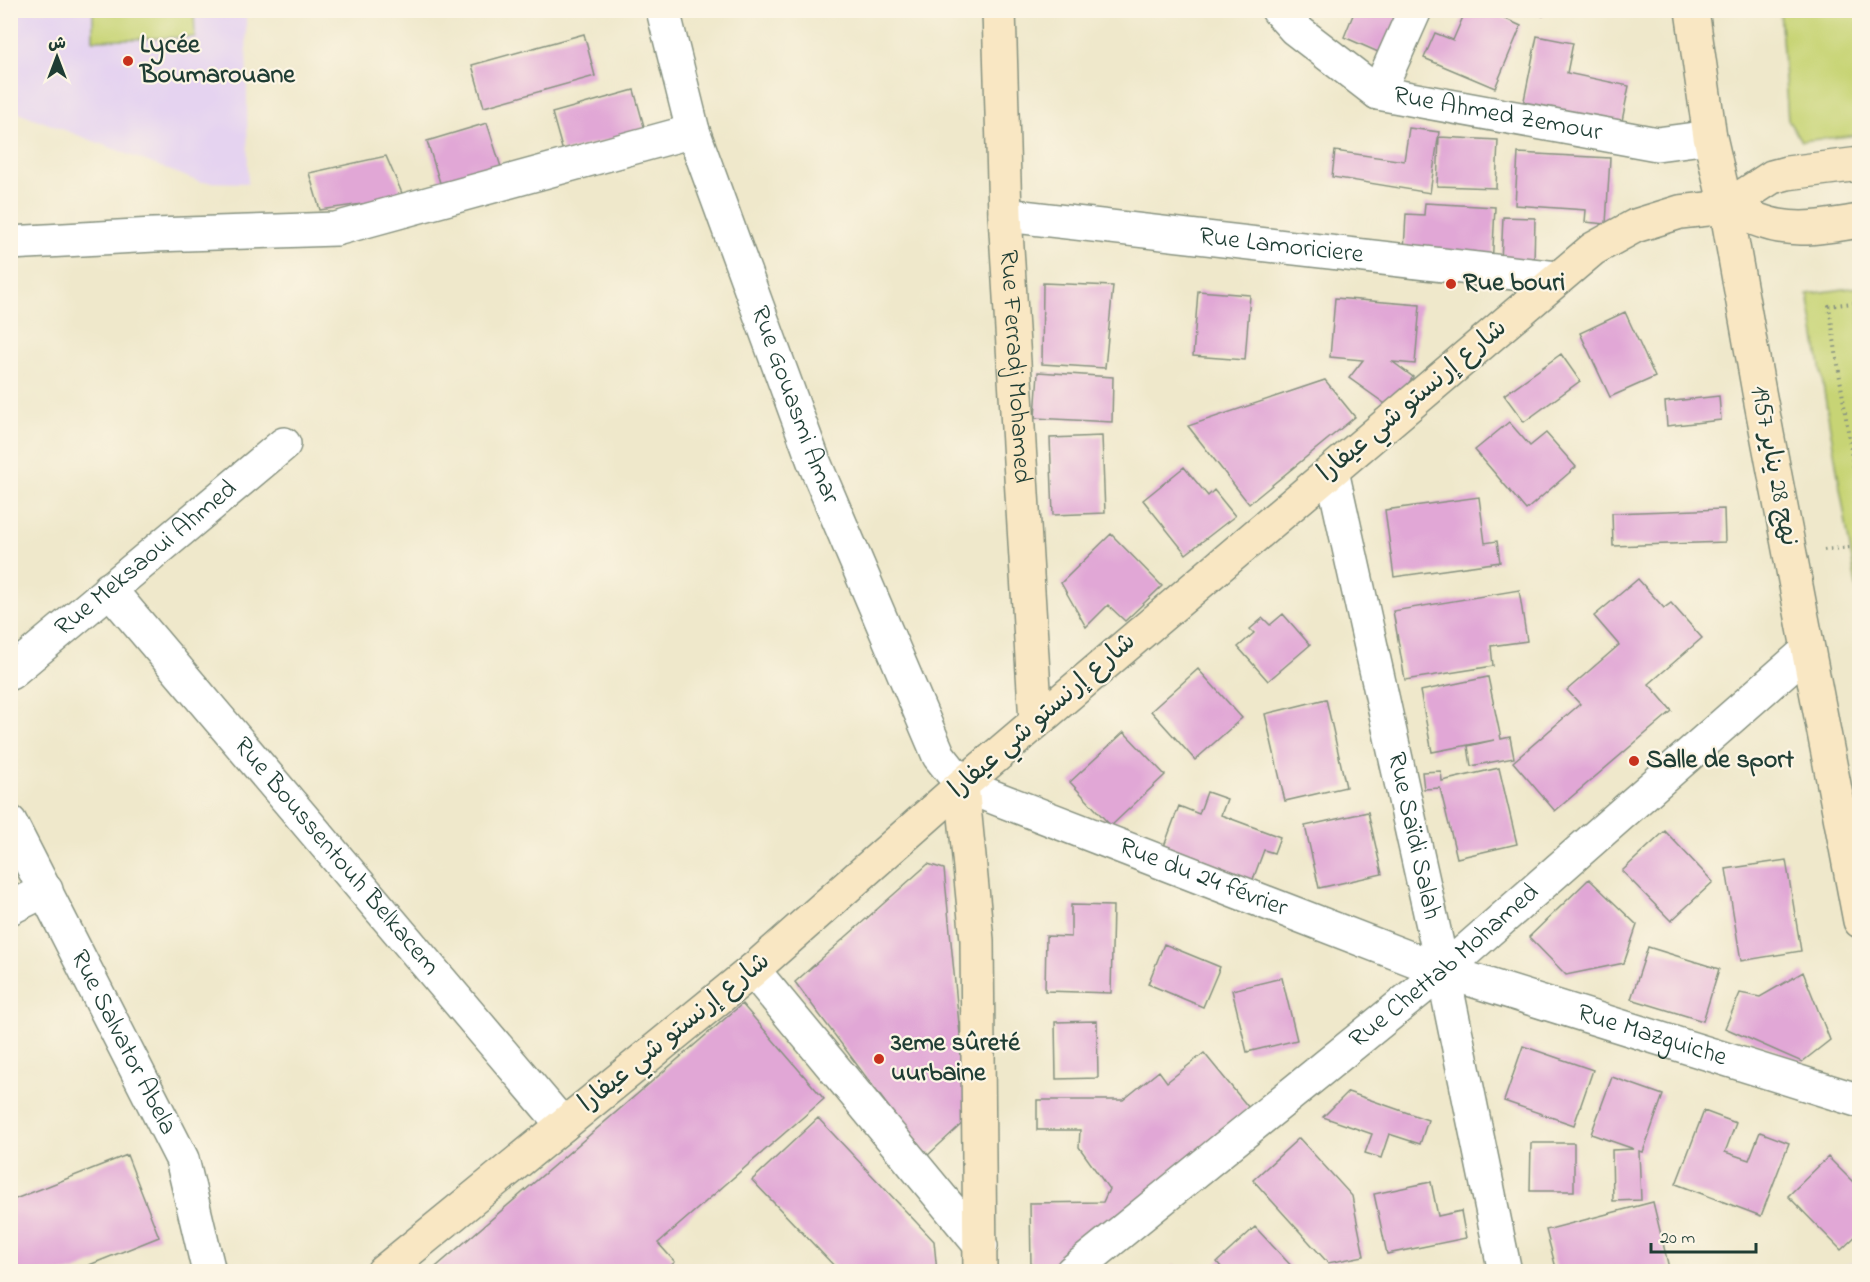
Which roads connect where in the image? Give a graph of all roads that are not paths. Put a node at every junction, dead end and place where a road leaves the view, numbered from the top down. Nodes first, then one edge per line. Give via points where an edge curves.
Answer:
1 (663, 10) edge
2 (999, 10) edge
3 (1278, 10) edge
4 (1415, 10) edge
5 (1692, 10) edge
6 (1378, 93) junction
7 (693, 131) junction
8 (1710, 136) junction
9 (1860, 164) edge
10 (1726, 207) junction
11 (1005, 215) junction
12 (1860, 221) edge
13 (10, 243) edge
14 (1557, 278) junction
15 (284, 444) dead end
16 (1332, 471) junction
17 (109, 589) junction
18 (1808, 650) junction
19 (10, 673) edge
20 (1036, 722) junction
21 (963, 785) junction
22 (10, 822) edge
23 (46, 890) junction
24 (10, 908) edge
25 (1860, 921) edge
26 (753, 970) junction
27 (1443, 971) junction
28 (1860, 1101) edge
29 (563, 1125) junction
30 (980, 1259) edge
31 (209, 1272) edge
32 (383, 1272) edge
33 (1072, 1272) edge
34 (1505, 1272) edge

1 - 7 street, Rue Gouasmi Amar
2 - 11 main road, Rue Ferradj Mohamed
3 - 6 street, Rue Ahmed Zemour via 1295,29
4 - 6 street
5 - 8 main road, نهج 28 يناير 1957
6 - 8 street, Rue Ahmed Zemour via 1657,144
7 - 13 street via 336,229
7 - 21 street, Rue Gouasmi Amar via 814,462 939,756
8 - 10 main road, نهج 28 يناير 1957
9 - 10 main road, شارع إرنستو شي عيفارا via 1772,177
10 - 12 main road, شارع إرنستو شي عيفارا via 1788,227 1814,228
10 - 14 main road, شارع إرنستو شي عيفارا via 1680,212 1635,226 1593,249
10 - 18 main road, نهج 28 يناير 1957
11 - 14 street, Rue Lamoriciere
11 - 20 main road, Rue Ferradj Mohamed
14 - 16 main road, شارع إرنستو شي عيفارا
15 - 17 street, Rue Meksaoui Ahmed
16 - 20 main road, شارع إرنستو شي عيفارا
16 - 27 street, Rue Saïdi Salah
17 - 19 street, Rue Meksaoui Ahmed
17 - 29 street, Rue Boussentouh Belkacem
18 - 25 main road, نهج 28 يناير 1957
18 - 27 street, Rue Chettab Mohamed
20 - 21 main road, شارع إرنستو شي عيفارا
21 - 26 main road, شارع إرنستو شي عيفارا
21 - 27 street, Rue du 24 février
21 - 30 main road via 977,939
22 - 23 street, Rue Salvator Abela
23 - 24 street
23 - 31 street, Rue Salvator Abela via 182,1159
26 - 29 main road, شارع إرنستو شي عيفارا
26 - 30 street
27 - 28 street, Rue Mazguiche
27 - 33 street, Rue Chettab Mohamed
27 - 34 street, Rue Saïdi Salah
29 - 32 main road, شارع إرنستو شي عيفارا

